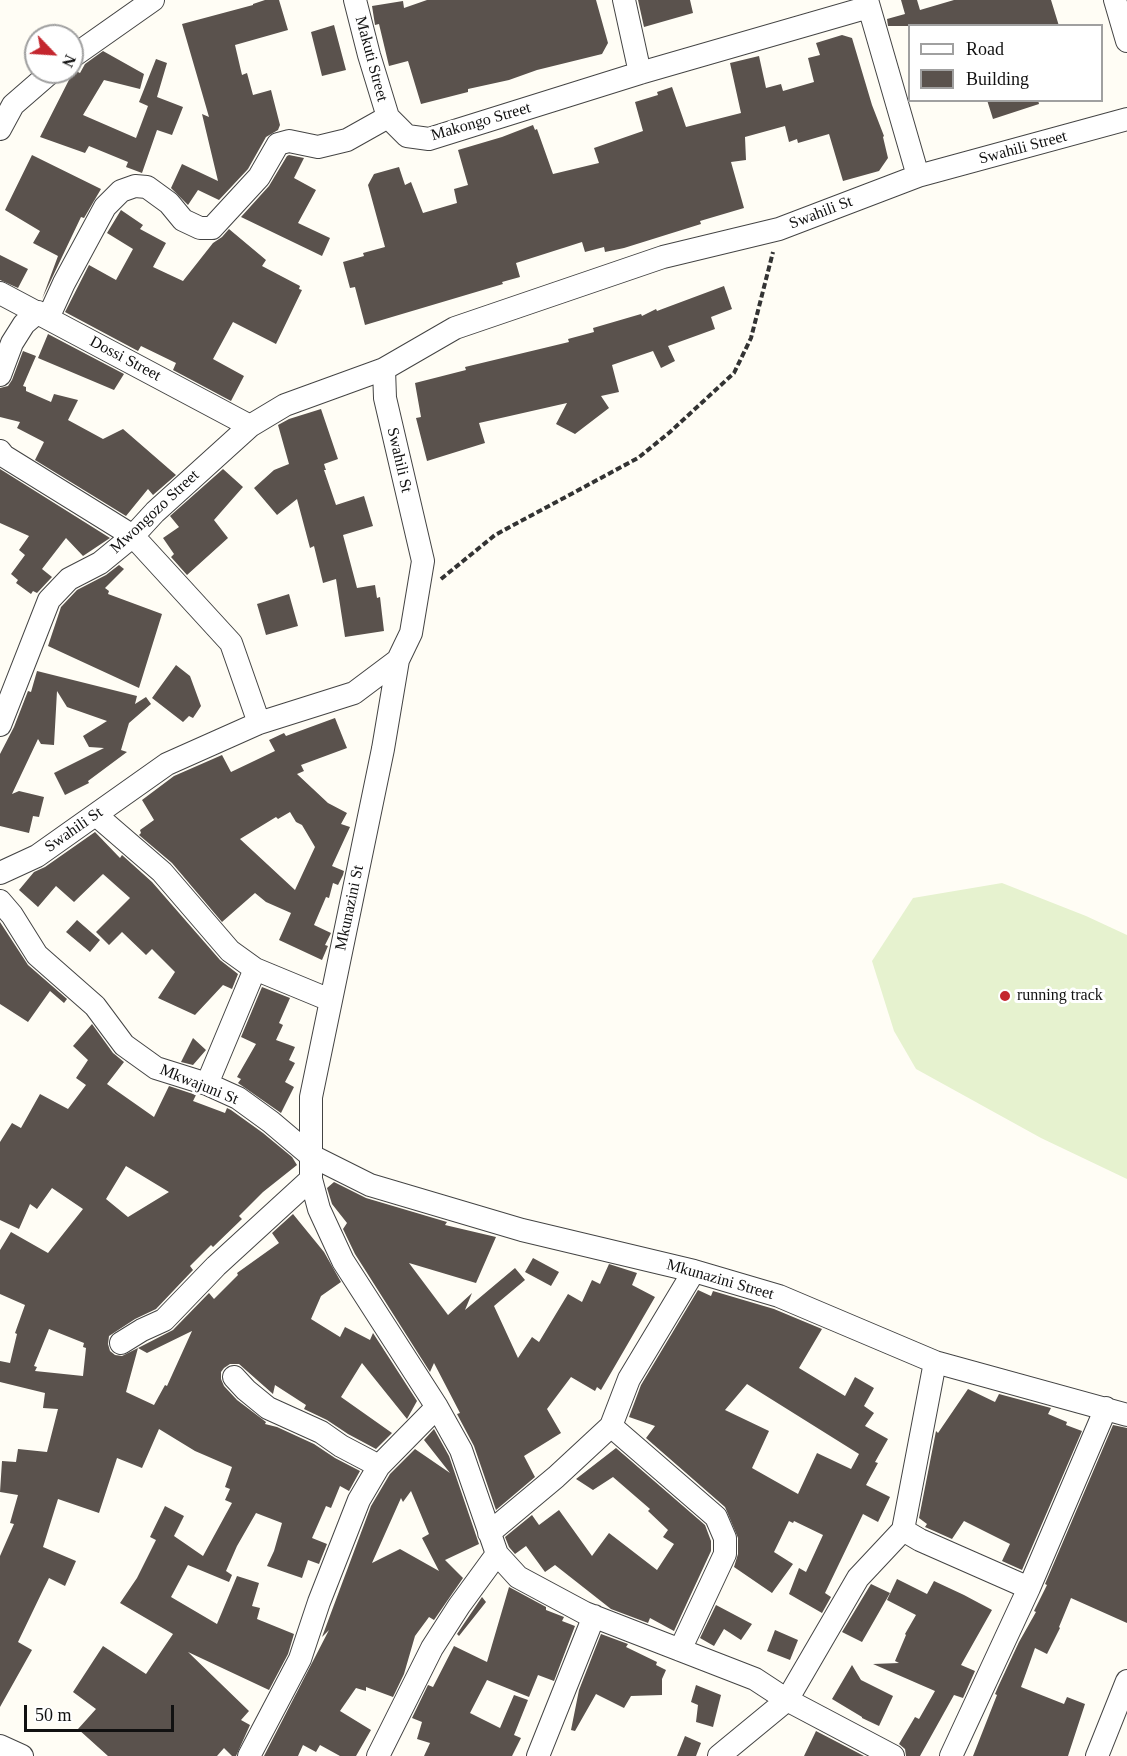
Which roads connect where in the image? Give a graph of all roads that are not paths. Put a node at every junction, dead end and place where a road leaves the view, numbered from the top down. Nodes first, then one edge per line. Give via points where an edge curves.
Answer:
1 (355, 0) edge
2 (624, 0) edge
3 (1115, 0) edge
4 (150, 1) edge
5 (868, 4) edge
6 (1127, 41) edge
7 (84, 48) edge
8 (640, 73) junction
9 (37, 84) edge
10 (388, 117) junction
11 (1127, 119) edge
12 (0, 129) edge
13 (918, 176) junction
14 (0, 293) edge
15 (43, 315) junction
16 (384, 369) junction
17 (0, 375) edge
18 (250, 426) junction
19 (1, 456) edge
20 (133, 536) junction
21 (398, 660) junction
22 (259, 723) junction
23 (0, 725) edge
24 (96, 815) junction
25 (0, 873) edge
26 (0, 901) edge
27 (255, 969) junction
28 (330, 1000) junction
29 (207, 1084) junction
30 (310, 1155) junction
31 (311, 1179) junction
32 (694, 1271) junction
33 (121, 1343) dead end
34 (934, 1362) junction
35 (234, 1377) dead end
36 (436, 1407) junction
37 (1106, 1408) junction
38 (1127, 1415) edge
39 (611, 1426) junction
40 (379, 1466) junction
41 (903, 1530) junction
42 (493, 1543) junction
43 (1029, 1588) junction
44 (594, 1616) junction
45 (680, 1650) junction
46 (1127, 1681) edge
47 (788, 1700) junction
48 (0, 1746) edge
49 (22, 1756) edge
50 (249, 1756) edge
51 (378, 1756) edge
52 (538, 1756) edge
53 (719, 1756) edge
54 (892, 1756) edge
55 (951, 1756) edge
56 (1097, 1756) edge

1 - 10 street, Makuti Street
2 - 8 street
3 - 6 street
4 - 7 street
5 - 8 street, Makongo Street
5 - 13 street
8 - 10 street, Makongo Street via 429,139 407,136
9 - 12 street via 13,105
10 - 15 street via 347,140 318,147 290,141 278,144 259,177 212,228 200,228 183,220 169,203 147,187 121,191 105,207
11 - 13 street, Swahili Street
13 - 16 street, Swahili St via 779,229 663,257 455,328
14 - 15 street, Dossi Street
15 - 17 street via 24,324
15 - 18 street, Dossi Street
16 - 18 street, Mwongozo Street via 285,405
16 - 21 street, Swahili St via 385,398 423,561 411,633
18 - 20 street, Mwongozo Street via 170,497
19 - 20 street
20 - 22 street via 231,643
20 - 23 street, Mwongozo Street via 100,562 69,579 49,600
21 - 22 street, Swahili St via 354,693
21 - 28 street, Mkunazini St
22 - 24 street, Swahili St via 167,764
24 - 25 street, Swahili St via 37,856
24 - 27 street via 162,872 230,951
26 - 29 street, Mkwajuni St via 38,955 95,1006 124,1045 156,1068
27 - 28 street
27 - 29 street
28 - 30 street, Mkunazini St via 311,1096
29 - 30 street, Mkwajuni St via 238,1098
30 - 31 street, Mkunazini St
30 - 32 street, Mkunazini Street via 370,1185 522,1230
31 - 33 street via 164,1320
31 - 36 street, Mkunazini St via 319,1209 343,1261
32 - 34 street, Mkunazini Street via 779,1296
32 - 39 street via 629,1379
34 - 37 street, Mkunazini Street
34 - 41 street
35 - 40 street via 268,1408 321,1432
36 - 40 street
36 - 42 street, Mkunazini St via 461,1450
37 - 38 street, Mkunazini Street
37 - 43 street
39 - 42 street
39 - 45 street via 716,1517 725,1538 725,1554
40 - 50 street via 359,1500 300,1659
41 - 43 street
41 - 47 street via 858,1578
42 - 44 street via 518,1577
42 - 51 street via 432,1648
43 - 55 street
44 - 45 street
44 - 52 street
45 - 47 street via 755,1679
46 - 56 street
47 - 53 street
47 - 54 street
48 - 49 street

